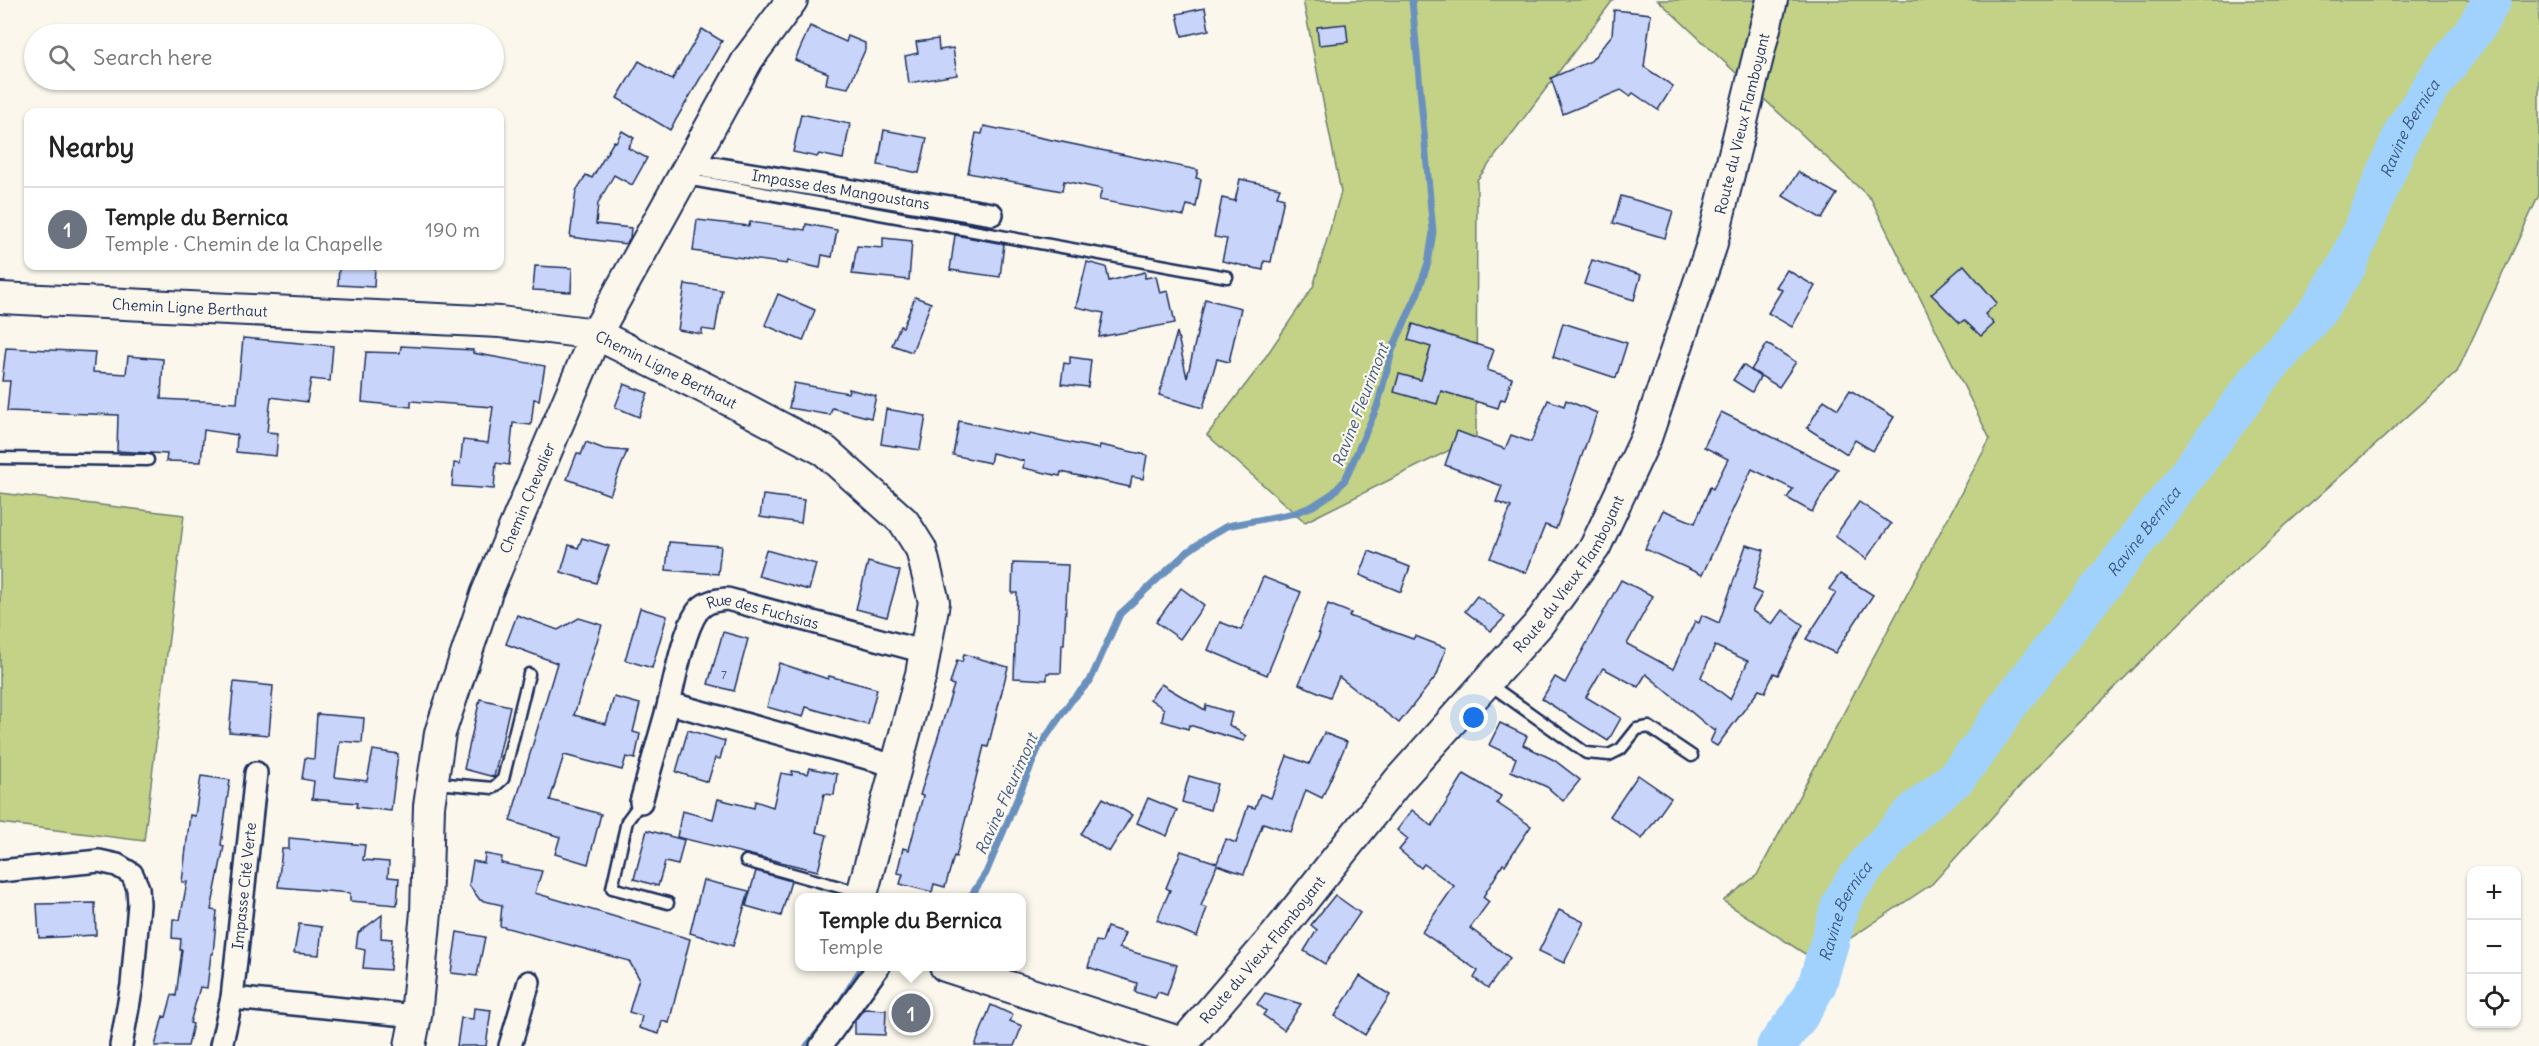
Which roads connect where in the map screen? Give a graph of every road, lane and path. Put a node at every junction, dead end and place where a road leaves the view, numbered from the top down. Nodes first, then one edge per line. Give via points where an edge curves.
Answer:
1 (792, 0) edge
2 (1772, 0) edge
3 (687, 167) junction
4 (992, 214) dead end
5 (1227, 277) dead end
6 (0, 298) edge
7 (596, 334) junction
8 (0, 458) edge
9 (148, 460) dead end
10 (925, 652) junction
11 (529, 674) dead end
12 (1486, 682) junction
13 (669, 703) junction
14 (1692, 756) dead end
15 (896, 766) junction
16 (256, 773) dead end
17 (432, 783) junction
18 (641, 802) joint
19 (746, 861) dead end
20 (0, 871) edge
21 (854, 893) edge
22 (862, 893) edge
23 (668, 903) dead end
24 (875, 971) edge
25 (960, 971) edge
26 (529, 982) dead end
27 (232, 998) junction
28 (416, 1016) junction
29 (1182, 1045) edge
30 (121, 1046) edge
31 (220, 1046) edge
32 (410, 1046) edge
33 (510, 1046) edge
34 (821, 1046) edge

1 - 3 street, Chemin Chevalier via 748,59
2 - 12 street, Route du Vieux Flamboyant via 1711,247 1646,438 1595,547 1538,625
3 - 4 street, Impasse des Mangoustans via 708,167
3 - 5 lane via 697,182
3 - 7 street, Chemin Chevalier
6 - 7 street, Chemin Ligne Berthaut via 500,322
7 - 10 street, Chemin Ligne Berthaut via 825,452 903,522 921,549 934,602
7 - 17 street, Chemin Chevalier via 487,592 440,734
8 - 9 lane
10 - 13 street, Rue des Fuchsias via 727,599 711,600 698,610 690,627
10 - 15 street, Chemin Ligne Berthaut
11 - 17 lane via 503,778 494,788
12 - 14 lane via 1586,753 1609,755 1621,749 1637,729 1649,727
12 - 29 street, Route du Vieux Flamboyant via 1399,780
13 - 15 street
13 - 18 street, Rue des Fuchsias
15 - 22 street, Chemin Ligne Berthaut
16 - 27 street, Impasse Cité Verte
17 - 28 street, Chemin Chevalier
18 - 23 lane via 627,821 612,888
19 - 21 lane
20 - 30 street via 99,861 132,874 139,904 132,985
24 - 34 street
25 - 29 street
26 - 33 street
27 - 28 street
27 - 31 street, Impasse Cité Verte
28 - 32 street, Chemin Chevalier

